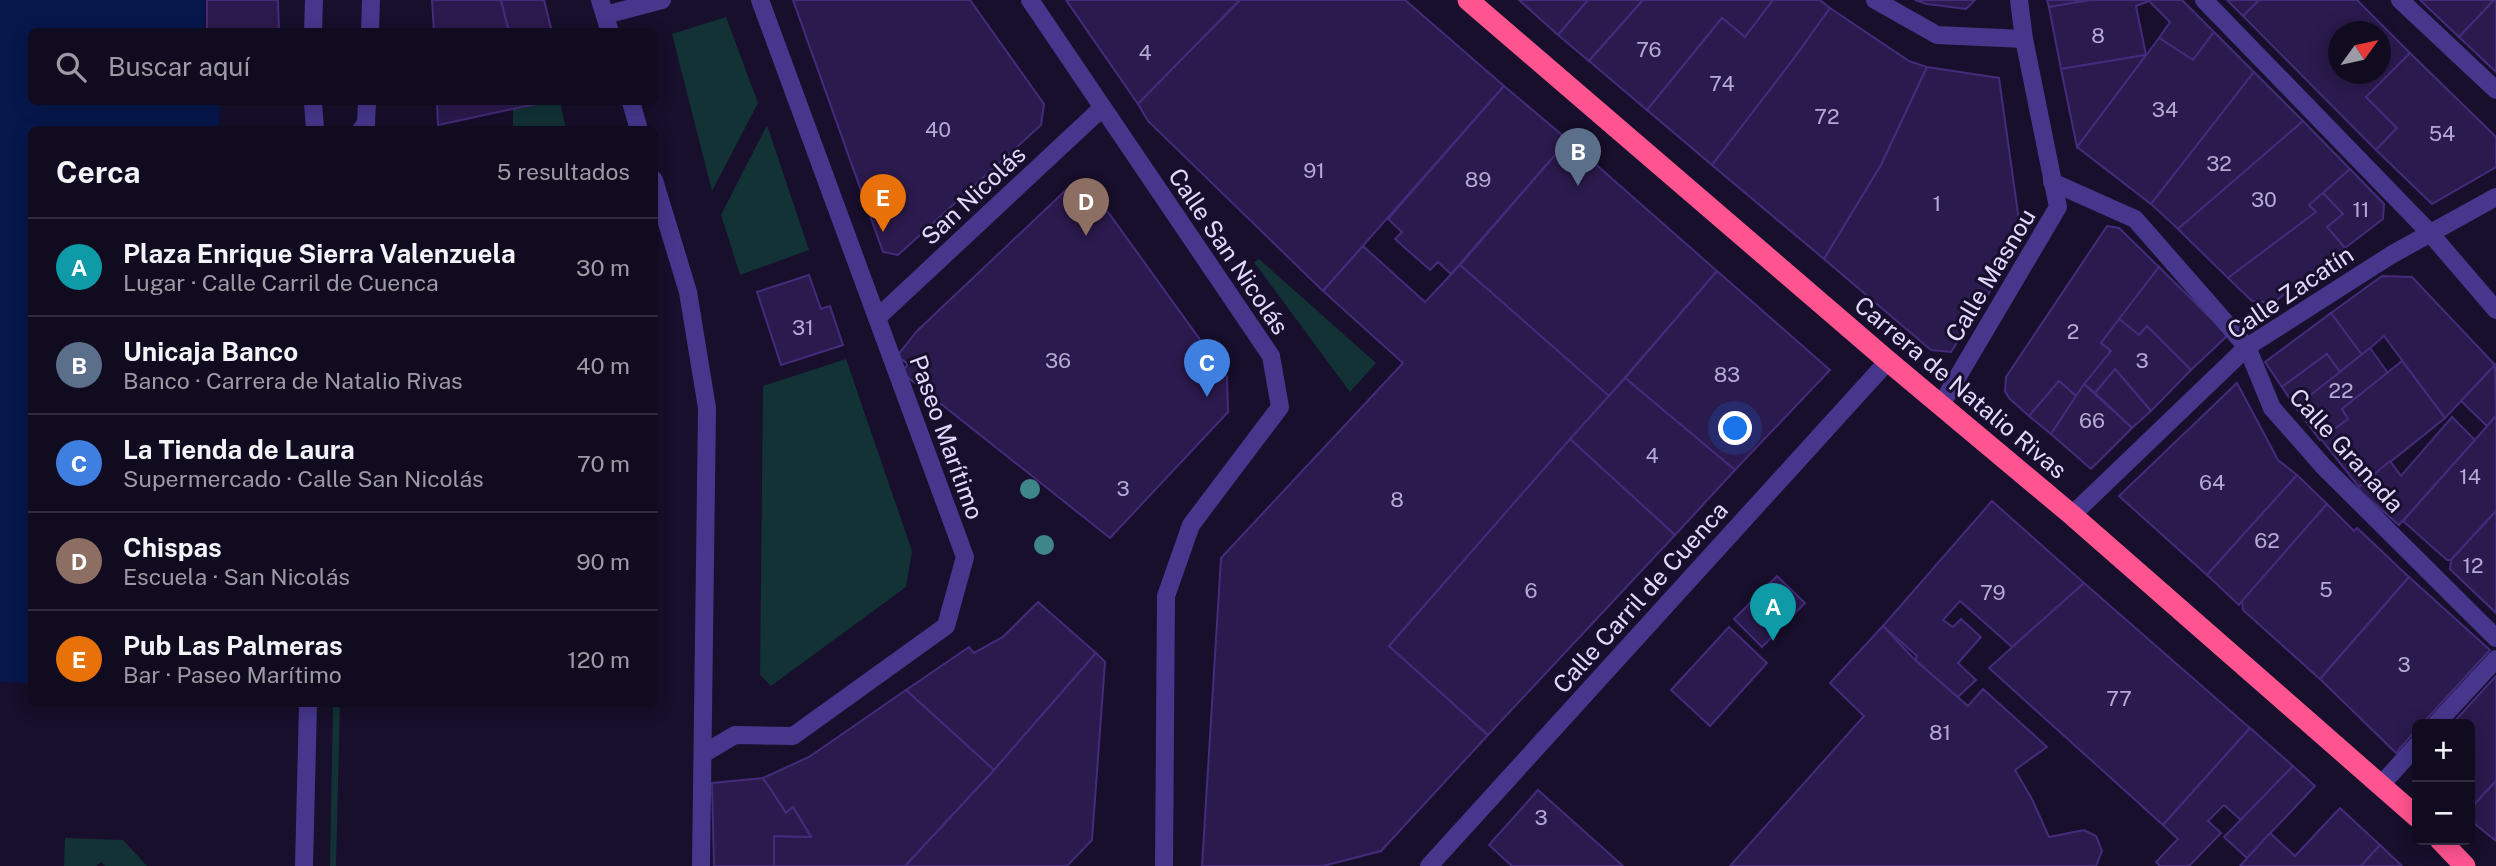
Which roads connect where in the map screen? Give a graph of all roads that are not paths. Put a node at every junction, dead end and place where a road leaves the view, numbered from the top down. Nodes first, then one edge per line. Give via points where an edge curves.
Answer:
1 (314, 0) edge
2 (372, 0) edge
3 (662, 0) edge
4 (760, 0) edge
5 (1030, 0) edge
6 (1468, 0) edge
7 (1875, 0) edge
8 (2019, 0) edge
9 (2204, 0) edge
10 (2400, 0) edge
11 (605, 16) edge
12 (313, 28) edge
13 (370, 28) edge
14 (2024, 39) junction
15 (2496, 90) edge
16 (313, 105) edge
17 (368, 105) edge
18 (632, 105) edge
19 (1102, 108) junction
20 (315, 126) edge
21 (364, 126) edge
22 (638, 126) edge
23 (2052, 182) junction
24 (658, 193) edge
25 (2496, 197) edge
26 (2430, 233) junction
27 (2496, 310) edge
28 (877, 318) junction
29 (2246, 347) junction
30 (1888, 361) junction
31 (1941, 405) junction
32 (2072, 515) junction
33 (2496, 638) edge
34 (2496, 659) edge
35 (308, 707) edge
36 (2441, 719) edge
37 (2412, 751) edge
38 (703, 754) junction
39 (2381, 785) junction
40 (2412, 813) edge
41 (2445, 845) edge
42 (304, 866) edge
43 (701, 866) edge
44 (1164, 866) edge
45 (1429, 866) edge
46 (2465, 866) edge

1 - 12 street
2 - 13 street
3 - 11 street
4 - 28 street, Paseo Marítimo
5 - 19 street, Calle San Nicolás
6 - 30 highway, Carrera de Natalio Rivas
7 - 14 street via 1937,35
8 - 14 street, Calle Masnou
9 - 26 street
10 - 15 street
14 - 23 street, Calle Masnou
16 - 20 street
17 - 21 street
18 - 22 street
19 - 28 street, San Nicolás
19 - 44 street, Calle San Nicolás via 1271,356 1280,407 1191,525 1166,596
23 - 29 street, Calle Granada via 2135,219
23 - 31 street, Calle Masnou via 2058,208
24 - 38 street via 688,292 707,408
25 - 26 street, Calle Zacatín
26 - 27 street
26 - 29 street, Calle Zacatín
28 - 38 street, Paseo Marítimo via 965,556 946,626 793,736 735,735
29 - 32 street, Calle Zacatín
29 - 33 street, Calle Granada via 2272,408 2324,467
30 - 31 highway, Carrera de Natalio Rivas
30 - 45 street, Calle Carril de Cuenca
31 - 32 highway, Carrera de Natalio Rivas
32 - 39 highway, Carrera de Natalio Rivas
34 - 36 street
35 - 42 street
37 - 39 street
38 - 43 street
39 - 40 highway, Carrera de Natalio Rivas
41 - 46 highway

